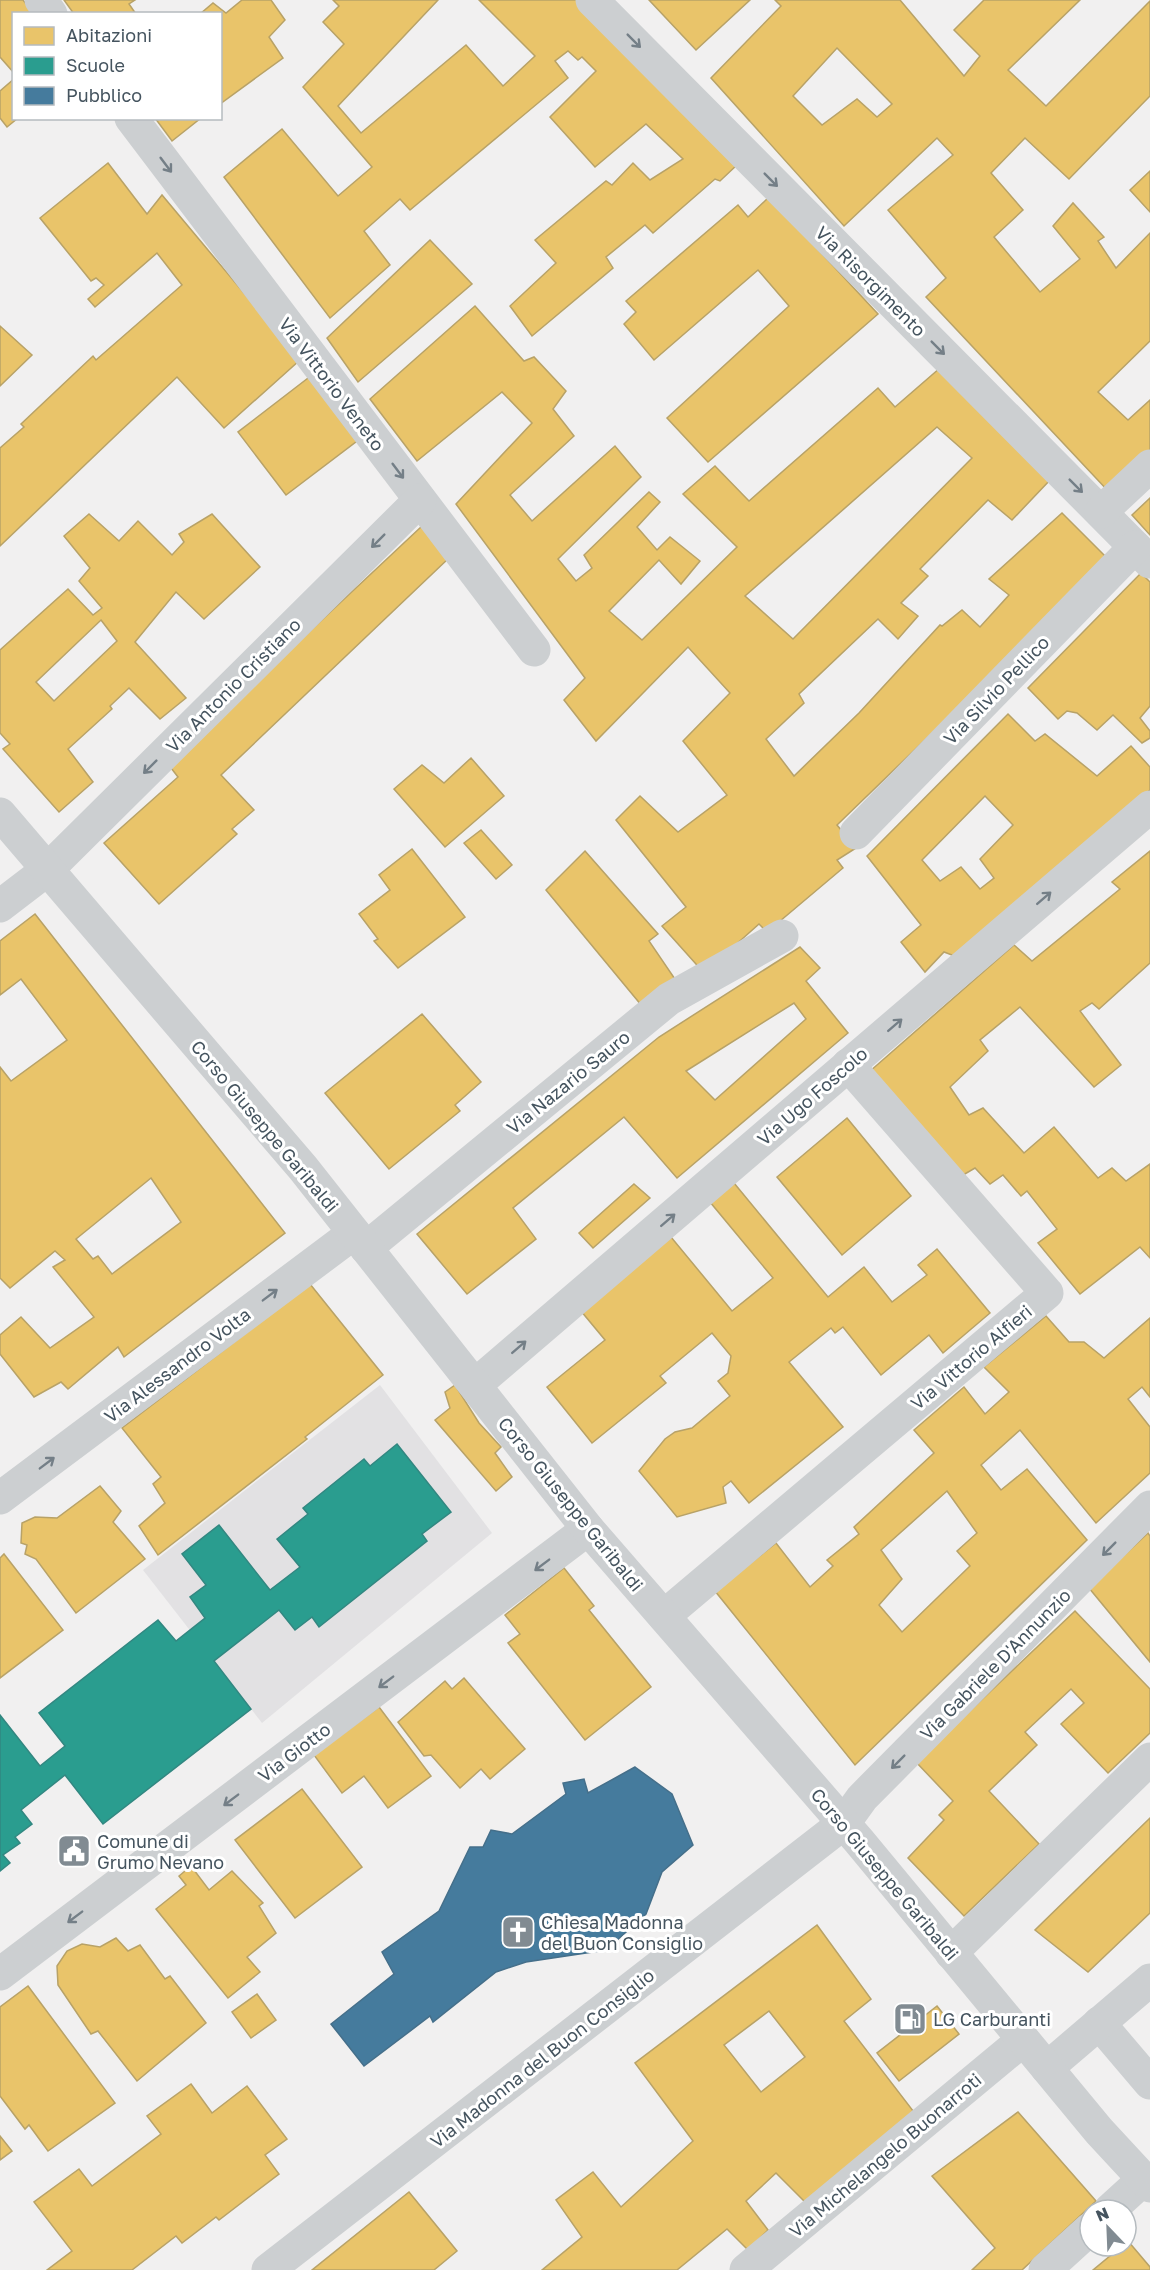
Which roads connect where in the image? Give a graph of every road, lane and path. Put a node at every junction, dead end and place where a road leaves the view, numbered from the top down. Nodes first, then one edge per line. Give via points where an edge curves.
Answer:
1 (592, 0) edge
2 (132, 120) edge
3 (1150, 466) edge
4 (420, 500) junction
5 (1101, 512) junction
6 (1143, 554) edge
7 (534, 650) dead end
8 (1150, 807) edge
9 (0, 814) edge
10 (856, 833) dead end
11 (37, 877) junction
12 (0, 906) edge
13 (782, 936) dead end
14 (848, 1065) junction
15 (360, 1240) junction
16 (475, 1385) junction
17 (0, 1498) edge
18 (1150, 1507) edge
19 (588, 1529) junction
20 (664, 1616) junction
21 (1150, 1759) edge
22 (843, 1823) junction
23 (951, 1953) junction
24 (0, 1974) edge
25 (1150, 1980) edge
26 (1100, 2023) junction
27 (1023, 2040) junction
28 (1047, 2068) junction
29 (1150, 2083) edge
30 (1147, 2183) edge
31 (1126, 2198) edge
32 (1078, 2240) edge
33 (268, 2270) edge
34 (746, 2270) edge
35 (1045, 2270) edge

1 -> 5 street, Via Risorgimento
2 -> 4 street, Via Vittorio Veneto
3 - 5 street
4 - 7 street, Via Vittorio Veneto
4 -> 11 street, Via Antonio Cristiano
5 - 6 street, Via Risorgimento
6 - 10 street, Via Silvio Pellico
14 -> 8 street, Via Ugo Foscolo
9 - 11 street, Corso Giuseppe Garibaldi
11 - 12 street, Via Antonio Cristiano
11 - 15 street, Corso Giuseppe Garibaldi via 303,1168
13 - 15 street, Via Nazario Sauro via 669,999
16 -> 14 street, Via Ugo Foscolo
14 - 20 street, Via Vittorio Alfieri via 1047,1293
15 - 16 street, Corso Giuseppe Garibaldi
17 -> 15 street, Via Alessandro Volta
16 - 19 street, Corso Giuseppe Garibaldi
18 -> 22 street, Via Gabriele D'Annunzio via 862,1798
19 - 20 street, Corso Giuseppe Garibaldi
19 -> 24 street, Via Giotto
20 - 22 street, Corso Giuseppe Garibaldi
21 - 23 street
22 - 23 street, Corso Giuseppe Garibaldi
22 - 33 street, Via Madonna del Buon Consiglio
23 - 27 street, Corso Giuseppe Garibaldi
25 - 26 street
26 - 28 street
26 - 29 street
27 - 28 street, Corso Giuseppe Garibaldi
27 - 34 street, Via Michelangelo Buonarroti
28 - 30 street, Corso Giuseppe Garibaldi
30 - 31 street
32 - 35 street

